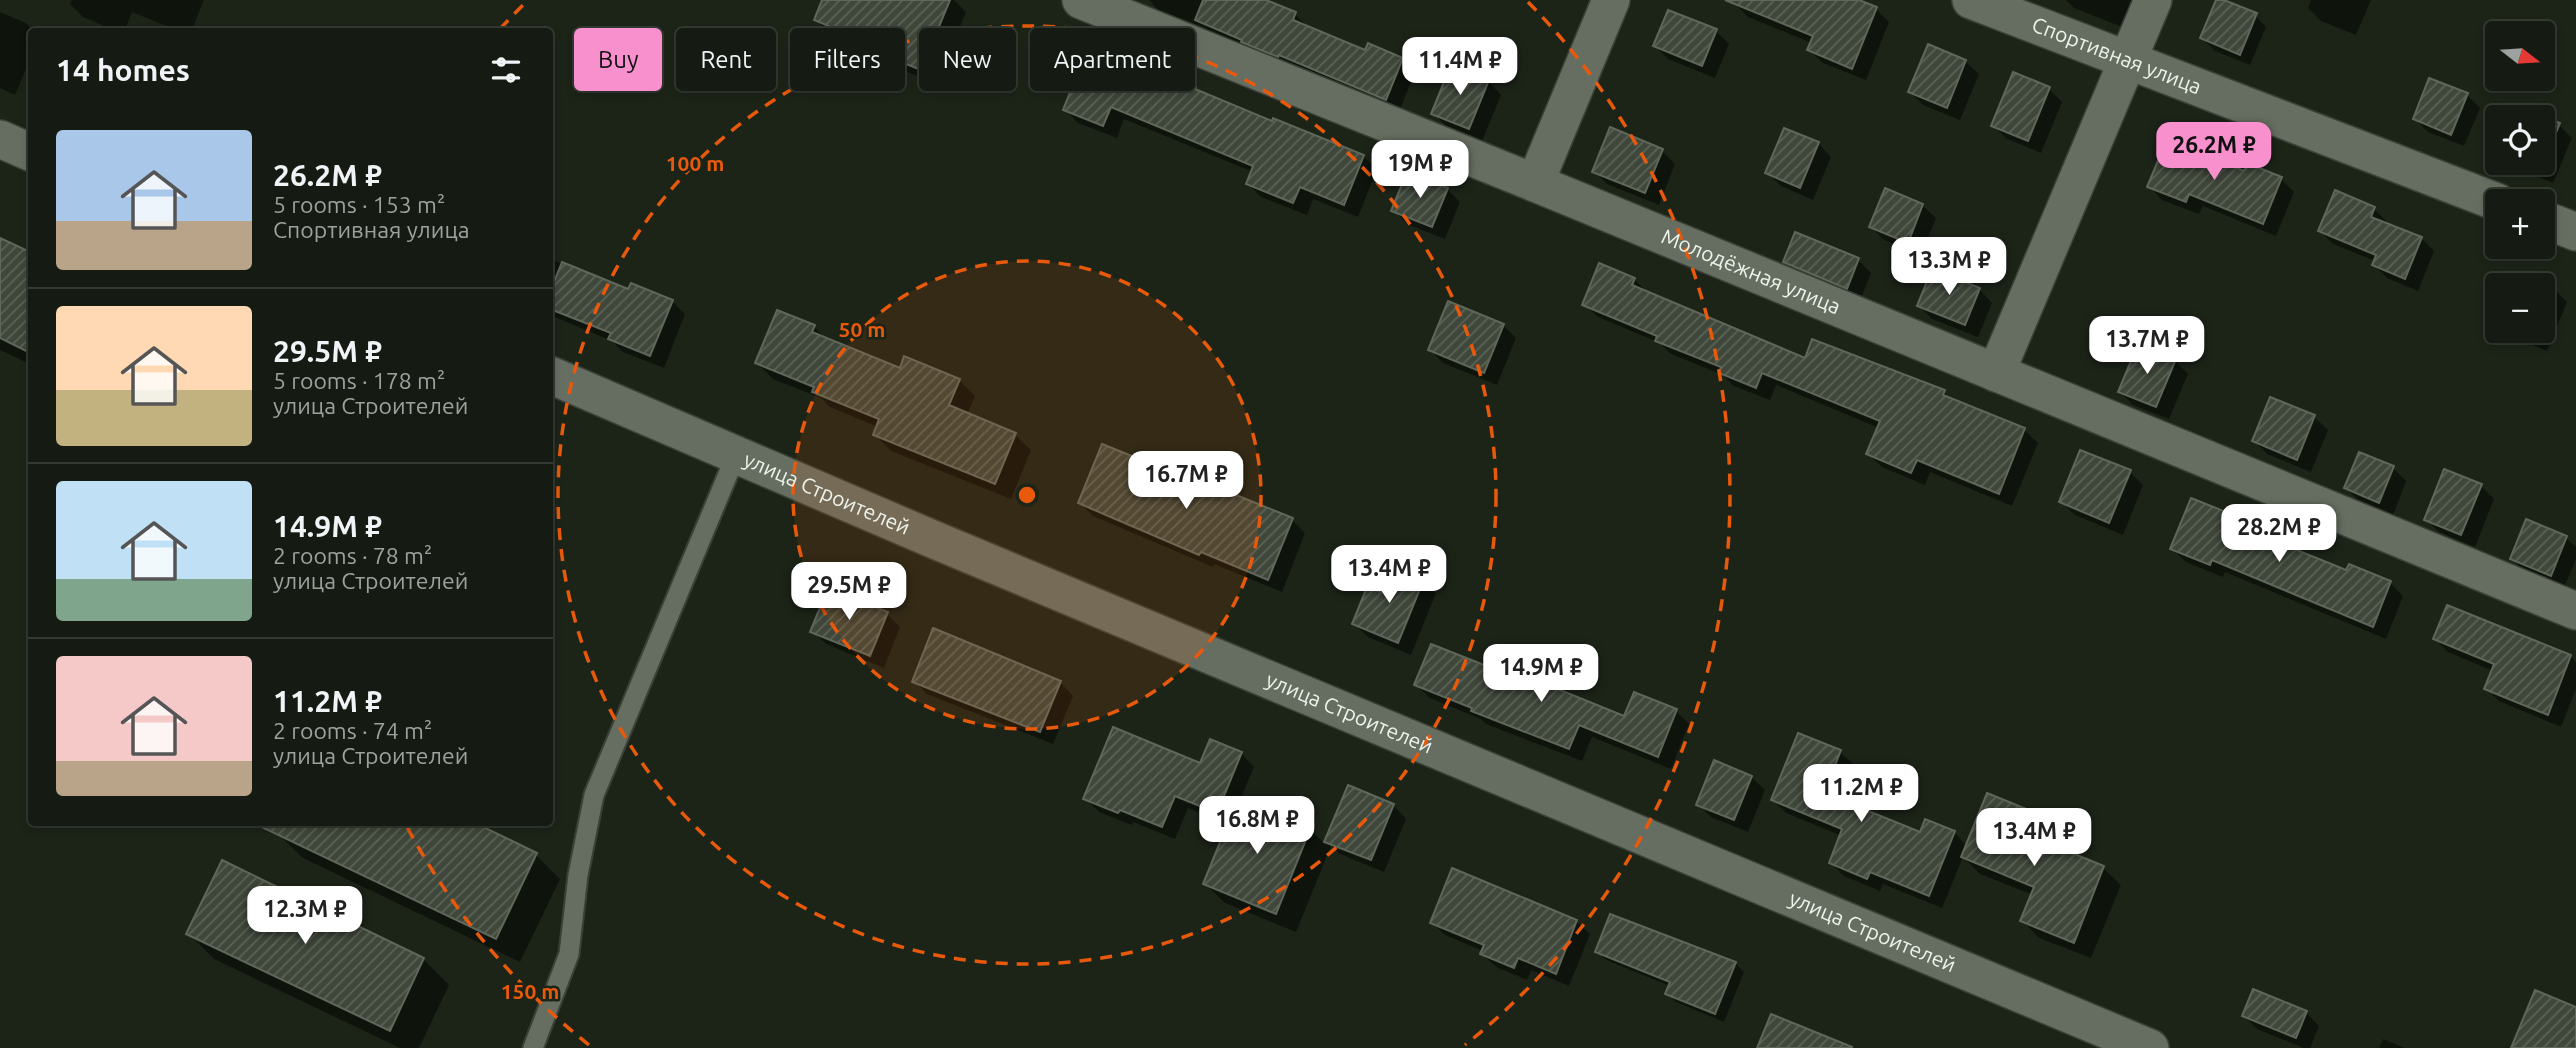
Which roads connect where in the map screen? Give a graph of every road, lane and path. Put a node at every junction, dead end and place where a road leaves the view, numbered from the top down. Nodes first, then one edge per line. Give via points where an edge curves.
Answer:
1 (1081, 0) edge
2 (1611, 0) edge
3 (1971, 0) edge
4 (2153, 0) edge
5 (2128, 61) junction
6 (0, 139) edge
7 (28, 151) edge
8 (1535, 183) junction
9 (2485, 197) edge
10 (2555, 224) edge
11 (2576, 232) edge
12 (1996, 373) junction
13 (553, 376) edge
14 (736, 455) junction
15 (2576, 611) edge
16 (533, 1048) edge
17 (2150, 1048) edge

1 - 8 street, Молодёжная улица
2 - 8 street
3 - 5 street, Спортивная улица
4 - 5 street
5 - 9 street, Спортивная улица
5 - 12 street
6 - 7 street
8 - 12 street, Молодёжная улица
10 - 11 street
12 - 15 street, Молодёжная улица
13 - 14 street, улица Строителей
14 - 16 lane via 594,795 569,954
14 - 17 street, улица Строителей

